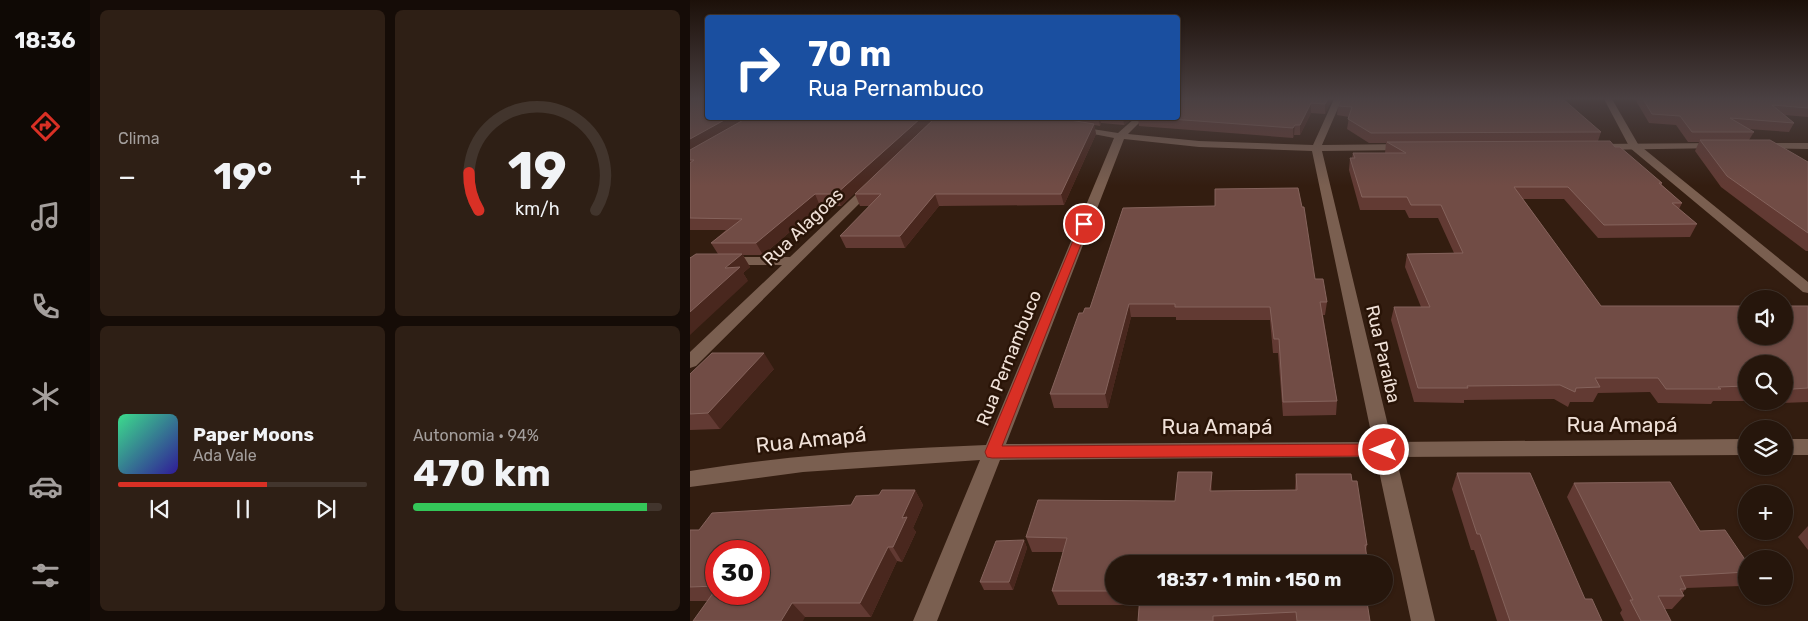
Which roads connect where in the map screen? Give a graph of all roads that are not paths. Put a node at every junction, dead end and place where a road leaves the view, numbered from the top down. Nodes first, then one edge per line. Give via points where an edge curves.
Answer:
1 (1077, 128) edge
2 (1129, 128) edge
3 (1325, 128) edge
4 (1624, 128) edge
5 (1120, 136) junction
6 (1634, 146) junction
7 (1730, 146) edge
8 (1750, 146) edge
9 (1808, 146) edge
10 (1416, 147) edge
11 (1584, 147) edge
12 (1316, 148) junction
13 (878, 179) edge
14 (794, 260) junction
15 (690, 261) edge
16 (1808, 289) edge
17 (690, 362) edge
18 (1793, 447) edge
19 (1808, 447) edge
20 (1738, 448) edge
21 (1384, 450) junction
22 (992, 452) junction
23 (690, 479) edge
24 (925, 621) edge
25 (1423, 621) edge

1 - 5 street
2 - 5 street, Rua Pernambuco
3 - 12 street
4 - 6 street
5 - 12 street via 1201,144
5 - 22 street, Rua Pernambuco
6 - 7 street
6 - 11 street
6 - 16 street
8 - 9 street
10 - 12 street
12 - 21 street, Rua Paraíba
13 - 14 street, Rua Alagoas
14 - 15 street
14 - 17 street, Rua Alagoas
18 - 19 street
20 - 21 street, Rua Amapá
21 - 22 street, Rua Amapá
21 - 25 street, Rua Paraíba
22 - 23 street, Rua Amapá via 803,464
22 - 24 street, Rua Pernambuco

